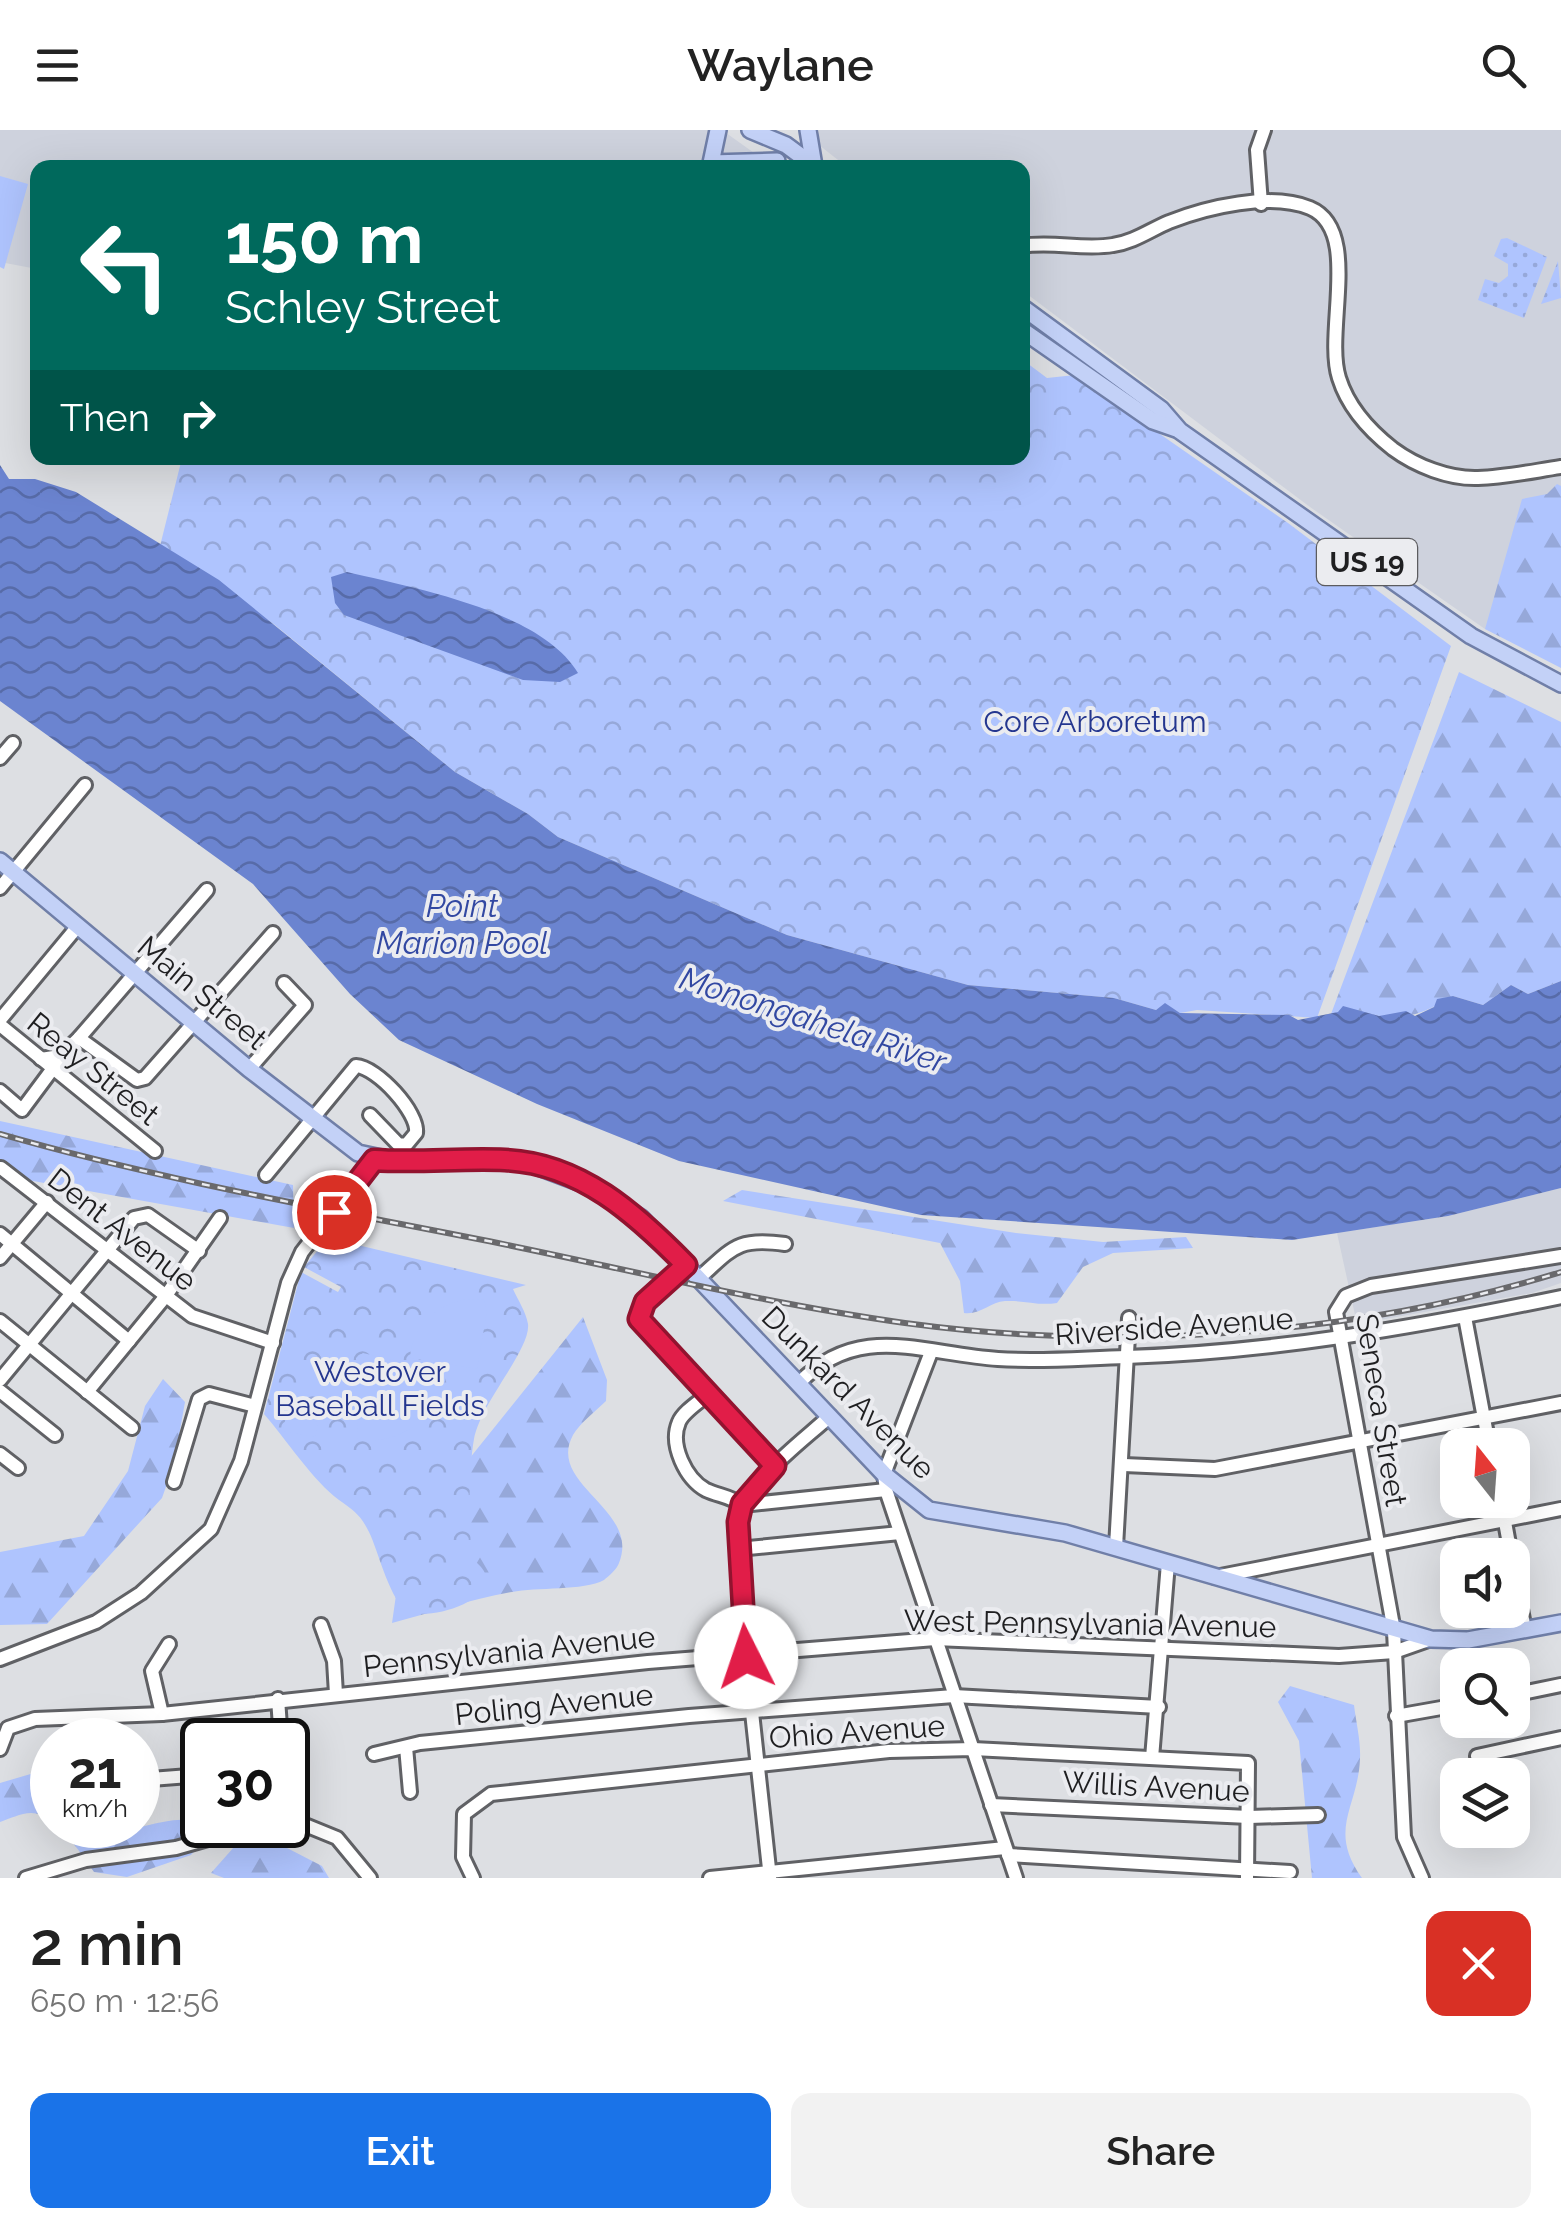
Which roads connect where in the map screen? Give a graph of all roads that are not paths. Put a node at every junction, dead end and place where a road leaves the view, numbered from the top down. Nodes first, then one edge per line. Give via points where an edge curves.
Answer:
1 (718, 130) edge
2 (808, 130) edge
3 (1264, 130) edge
4 (756, 131) edge
5 (712, 160) edge
6 (779, 160) edge
7 (806, 160) edge
8 (814, 160) edge
9 (1261, 204) junction
10 (1030, 246) edge
11 (1030, 313) edge
12 (1030, 336) edge
13 (1180, 430) junction
14 (1561, 466) edge
15 (1561, 684) edge
16 (13, 743) dead end
17 (0, 758) edge
18 (85, 785) dead end
19 (6, 867) edge
20 (0, 888) edge
21 (207, 890) dead end
22 (78, 926) junction
23 (273, 933) dead end
24 (136, 972) junction
25 (284, 983) dead end
26 (195, 1021) junction
27 (0, 1022) edge
28 (80, 1038) junction
29 (60, 1056) junction
30 (42, 1059) junction
31 (249, 1069) junction
32 (54, 1070) junction
33 (0, 1092) edge
34 (370, 1116) dead end
35 (313, 1117) junction
36 (156, 1151) dead end
37 (407, 1153) junction
38 (374, 1160) junction
39 (2, 1168) edge
40 (266, 1175) dead end
41 (47, 1202) junction
42 (220, 1218) dead end
43 (0, 1234) edge
44 (12, 1244) junction
45 (785, 1244) dead end
46 (108, 1248) junction
47 (200, 1251) junction
48 (1561, 1256) edge
49 (0, 1258) edge
50 (686, 1265) junction
51 (698, 1279) junction
52 (71, 1294) junction
53 (165, 1297) junction
54 (1561, 1297) edge
55 (1466, 1317) junction
56 (1129, 1318) dead end
57 (0, 1322) edge
58 (1339, 1340) junction
59 (129, 1341) junction
60 (273, 1343) junction
61 (28, 1344) junction
62 (930, 1352) junction
63 (1128, 1357) junction
64 (0, 1380) edge
65 (799, 1383) junction
66 (0, 1390) edge
67 (87, 1392) junction
68 (707, 1395) junction
69 (1561, 1403) edge
70 (255, 1406) junction
71 (830, 1416) junction
72 (1484, 1418) junction
73 (132, 1428) dead end
74 (1486, 1428) edge
75 (55, 1434) dead end
76 (1358, 1441) junction
77 (0, 1454) edge
78 (1124, 1465) junction
79 (775, 1466) junction
80 (18, 1468) dead end
81 (174, 1482) dead end
82 (885, 1482) junction
83 (742, 1504) junction
84 (1561, 1508) edge
85 (1505, 1519) junction
86 (900, 1533) junction
87 (1508, 1538) edge
88 (1376, 1544) junction
89 (1116, 1547) junction
90 (738, 1549) junction
91 (1168, 1563) junction
92 (1215, 1577) junction
93 (1561, 1622) edge
94 (321, 1625) dead end
95 (1525, 1630) joint
96 (1394, 1632) junction
97 (1431, 1639) junction
98 (935, 1640) junction
99 (169, 1644) dead end
100 (1161, 1650) junction
101 (1394, 1652) junction
102 (746, 1657) junction
103 (0, 1659) edge
104 (1561, 1686) edge
105 (1530, 1692) edge
106 (336, 1694) junction
107 (954, 1696) junction
108 (278, 1699) junction
109 (1159, 1706) junction
110 (1440, 1708) edge
111 (162, 1714) junction
112 (753, 1714) junction
113 (1396, 1716) junction
114 (279, 1718) edge
115 (1561, 1738) edge
116 (406, 1747) junction
117 (0, 1749) edge
118 (973, 1749) junction
119 (374, 1754) dead end
120 (1477, 1756) dead end
121 (1152, 1758) junction
122 (760, 1764) junction
123 (410, 1792) dead end
124 (991, 1805) junction
125 (1318, 1814) dead end
126 (1249, 1818) junction
127 (310, 1827) edge
128 (180, 1847) edge
129 (1007, 1851) junction
130 (67, 1872) edge
131 (1290, 1872) dead end
132 (770, 1874) edge
133 (1247, 1875) edge
134 (26, 1878) edge
135 (370, 1878) edge
136 (473, 1878) edge
137 (710, 1878) edge
138 (1016, 1878) edge
139 (1422, 1878) edge

1 - 5 main road
2 - 8 main road
3 - 9 street via 1257,150
4 - 6 main road
4 - 7 main road
9 - 10 street via 1188,215 1107,246
9 - 14 street via 1300,205 1331,225 1339,244 1338,378 1384,442 1420,465 1459,476
11 - 13 main road, US 19
12 - 13 main road, US 19 via 1153,421
13 - 15 main road, US 19 via 1472,636
16 - 17 street
18 - 19 street
19 - 20 street
19 - 22 main road, Main Street
21 - 24 street
22 - 24 main road, Main Street
22 - 27 street
23 - 26 street
24 - 26 main road, Main Street
24 - 28 street
25 - 31 street via 305,1005
26 - 28 street via 137,1080
26 - 31 main road, Main Street
27 - 30 street, Reay Street
28 - 29 street
29 - 30 street
29 - 32 street
30 - 32 street, Reay Street
31 - 35 main road, Main Street
32 - 33 street via 22,1110
32 - 36 street, Reay Street
34 - 37 street
35 - 37 street via 356,1066 372,1070 414,1117 416,1133
35 - 38 main road, Main Street
35 - 40 street
37 - 38 main road, Dunkard Avenue
37 - 50 main road, Dunkard Avenue via 437,1161 508,1160 562,1174 621,1203
38 - 60 street via 302,1252
39 - 41 street, Dent Avenue
41 - 44 street
41 - 46 street, Dent Avenue
42 - 47 street
43 - 44 street
44 - 49 street
44 - 52 street
45 - 51 street via 737,1244
46 - 47 street via 141,1214
46 - 52 street
46 - 53 street, Dent Avenue
47 - 53 street
48 - 58 street, Seneca Street via 1356,1291 1339,1304
50 - 51 main road, Dunkard Avenue
50 - 68 street via 645,1302 639,1319
51 - 65 main road, Dunkard Avenue
52 - 59 street
52 - 61 street
53 - 59 street
53 - 60 street, Dent Avenue via 192,1316
54 - 55 street, Riverside Avenue
55 - 58 street, Riverside Avenue
55 - 72 street
56 - 63 street
57 - 61 street
58 - 63 street, Riverside Avenue
58 - 76 street, Seneca Street
59 - 67 street
60 - 70 street
61 - 64 street
61 - 67 street
62 - 63 street, Riverside Avenue via 1011,1360
62 - 65 street, Riverside Avenue via 848,1348
62 - 82 street
63 - 78 street
65 - 71 main road, Dunkard Avenue
66 - 75 street
67 - 73 street
68 - 79 street
68 - 83 street via 679,1420 680,1460 703,1488
69 - 72 street
70 - 81 street via 208,1394 199,1399
70 - 103 street via 241,1462 212,1529 142,1593 96,1622
71 - 79 street
71 - 82 main road, Dunkard Avenue
72 - 74 street
72 - 76 street
76 - 78 street via 1199,1471
76 - 88 street, Seneca Street
77 - 80 street
78 - 89 street
79 - 83 street
82 - 83 street
82 - 86 street
82 - 89 main road, Dunkard Avenue via 930,1510
83 - 90 street
84 - 85 street
85 - 87 street
85 - 88 street
86 - 90 street
86 - 98 street
88 - 92 street
88 - 96 street, Seneca Street
89 - 91 main road, Dunkard Avenue
90 - 102 street
91 - 92 main road, Dunkard Avenue
91 - 100 street
92 - 96 main road, Dunkard Avenue
93 - 95 main road, Dunkard Avenue
94 - 106 street via 334,1660
95 - 97 main road, Dunkard Avenue
96 - 97 main road, Dunkard Avenue
96 - 101 street, Seneca Street
97 - 101 street, West Pennsylvania Avenue
98 - 100 street, West Pennsylvania Avenue
98 - 102 street, West Pennsylvania Avenue
98 - 107 street
99 - 111 street via 152,1671
100 - 101 street, West Pennsylvania Avenue
100 - 109 street
101 - 113 street, Seneca Street
102 - 106 street, Pennsylvania Avenue
102 - 112 street
104 - 105 street
106 - 108 street, Pennsylvania Avenue
107 - 109 street, Poling Avenue
107 - 112 street, Poling Avenue
107 - 118 street
108 - 111 street
108 - 114 street
109 - 121 street
110 - 113 street
111 - 117 street via 20,1721 8,1728
112 - 116 street, Poling Avenue
112 - 122 street
113 - 139 street, Seneca Street via 1404,1836
115 - 120 street
116 - 119 street, Poling Avenue
116 - 123 street
118 - 121 street, Ohio Avenue
118 - 122 street, Ohio Avenue
118 - 124 street
121 - 126 street, Ohio Avenue via 1248,1763
122 - 132 street
122 - 136 street, Ohio Avenue via 491,1794 464,1814 463,1857
124 - 126 street, Willis Avenue
124 - 129 street
125 - 126 street, Willis Avenue
126 - 133 street
127 - 135 street via 337,1838
128 - 130 street
129 - 132 street
129 - 133 street
129 - 138 street
130 - 134 street
131 - 133 street
132 - 137 street

